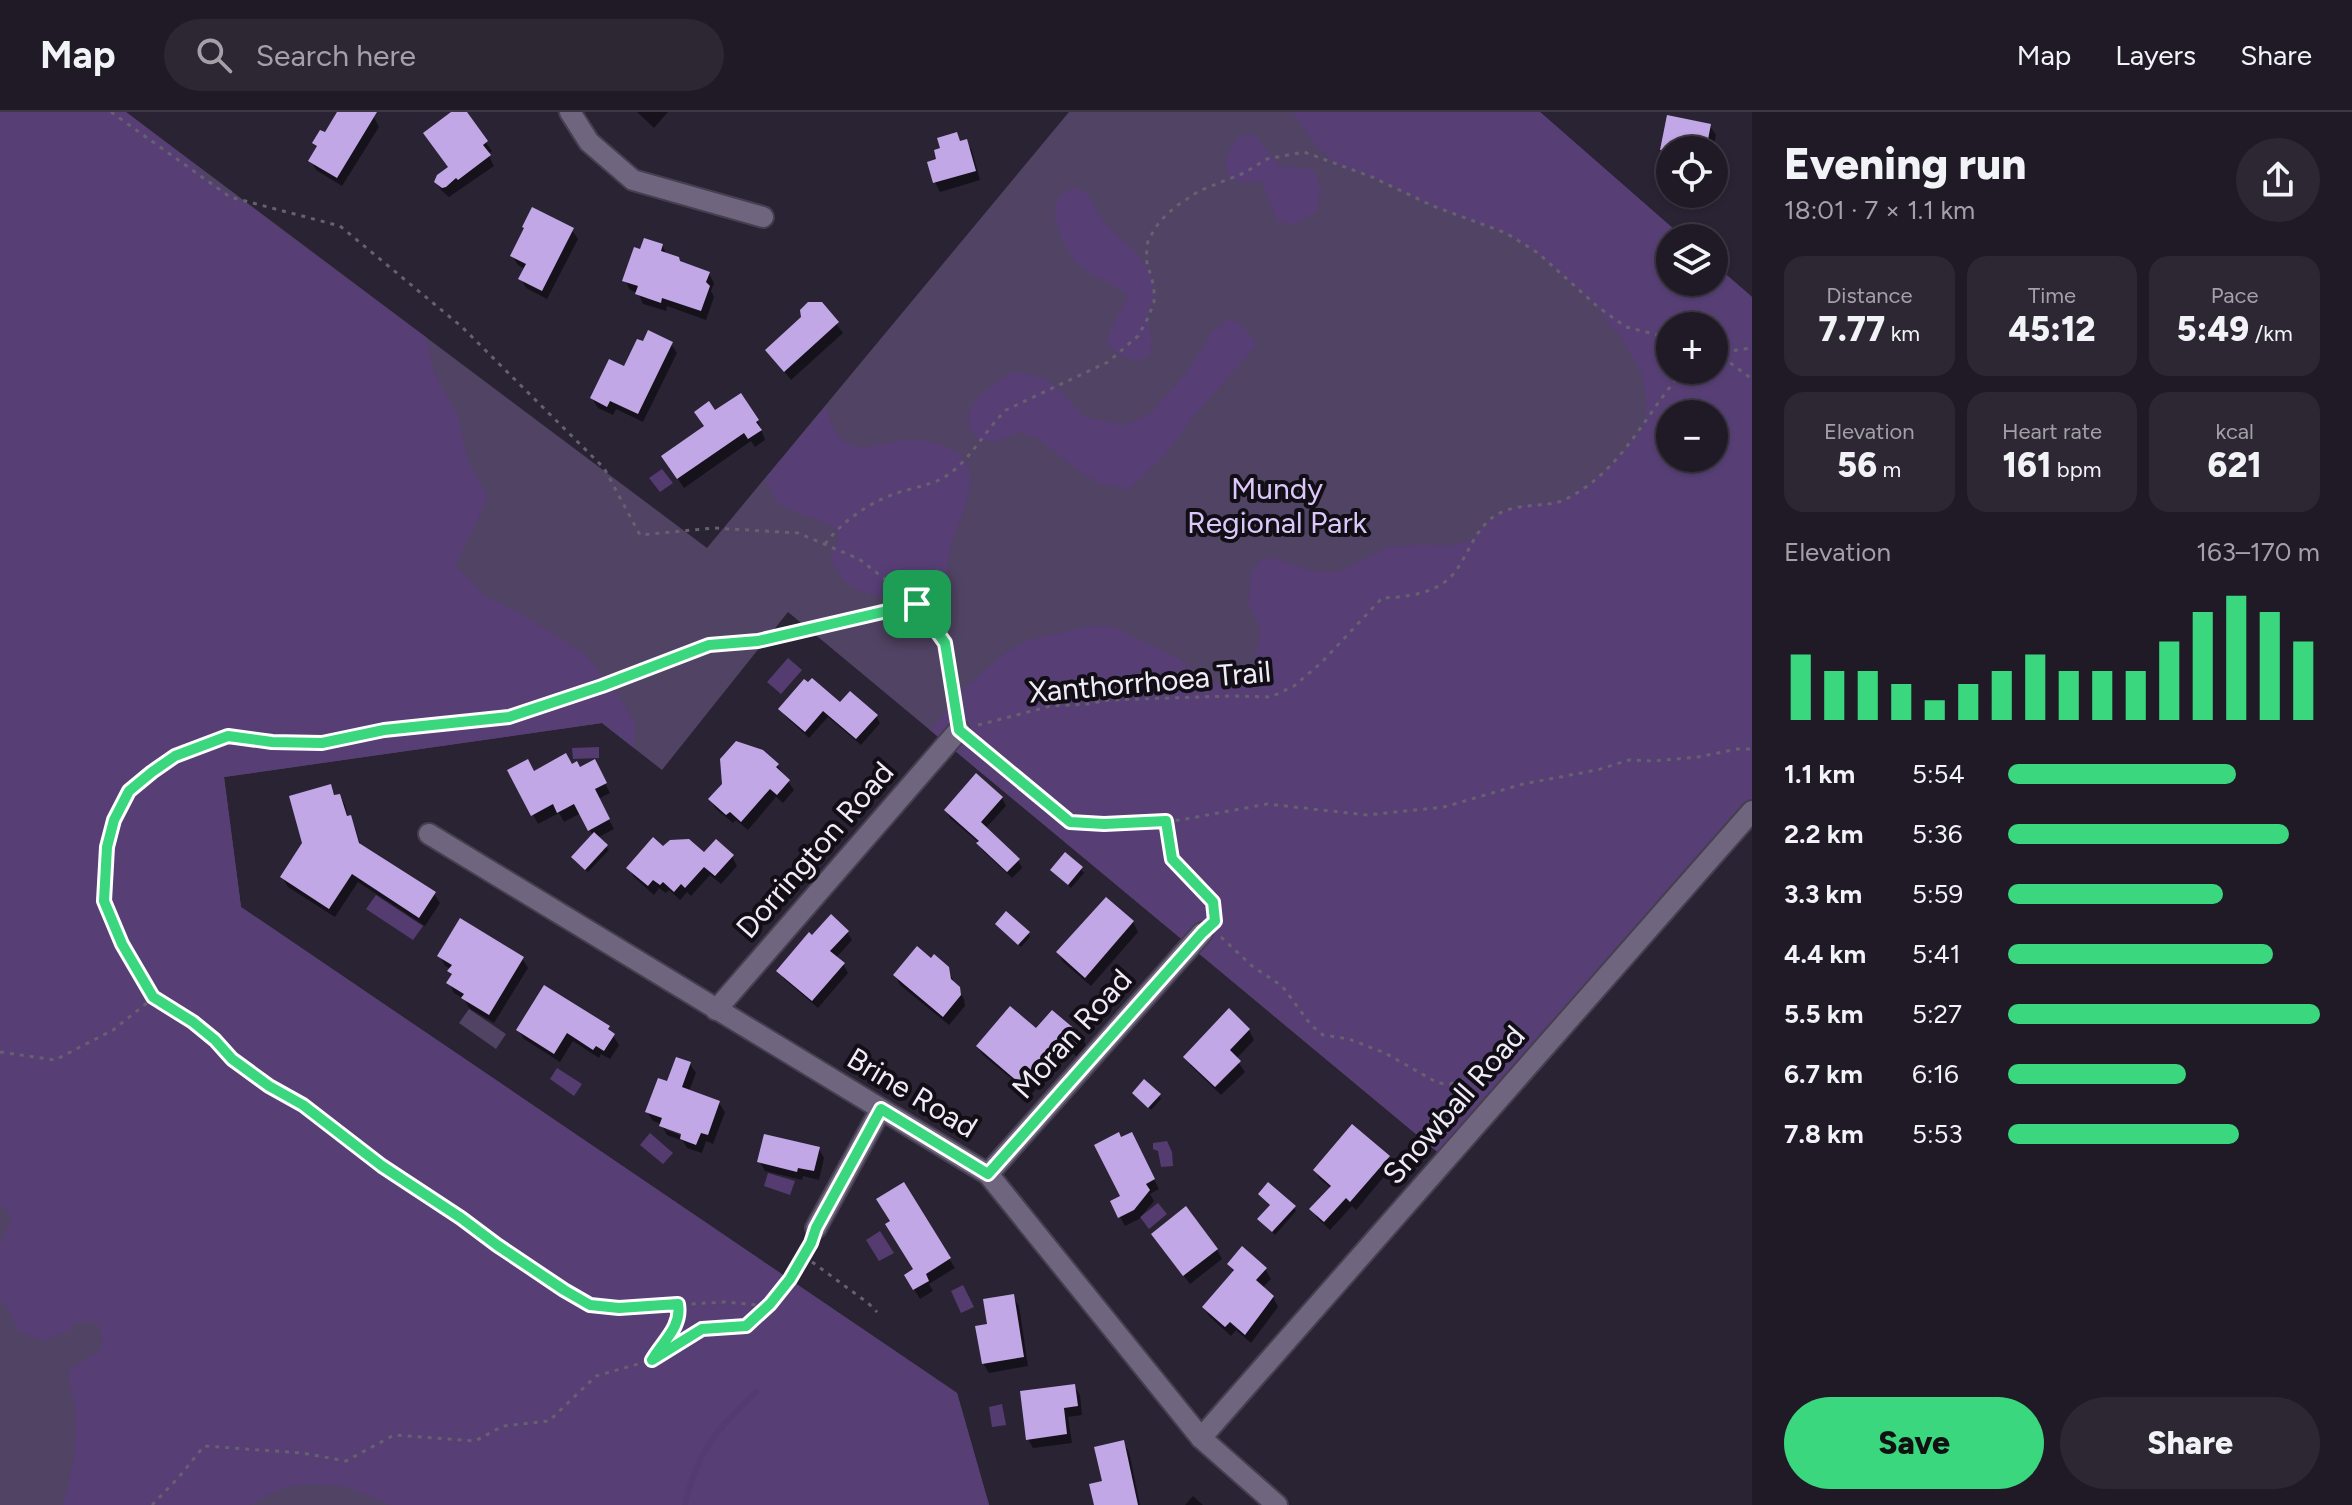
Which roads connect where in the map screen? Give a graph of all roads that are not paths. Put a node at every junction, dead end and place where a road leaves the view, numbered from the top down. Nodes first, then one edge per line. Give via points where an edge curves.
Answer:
1 (570, 112) edge
2 (763, 217) dead end
3 (959, 730) road end
4 (1752, 811) edge
5 (429, 834) dead end
6 (1202, 933) road end
7 (716, 1010) junction
8 (881, 1109) junction
9 (988, 1174) junction
10 (816, 1228) road end
11 (1201, 1438) junction
12 (1277, 1505) edge

1 - 2 street via 589,142 633,180
3 - 7 street, Dorrington Road
4 - 11 street, Snowball Road
5 - 7 street, Brine Road
6 - 9 street, Moran Road
7 - 8 street, Brine Road
8 - 9 street, Brine Road
8 - 10 street
9 - 11 street, Brine Road
11 - 12 street, Brine Road

